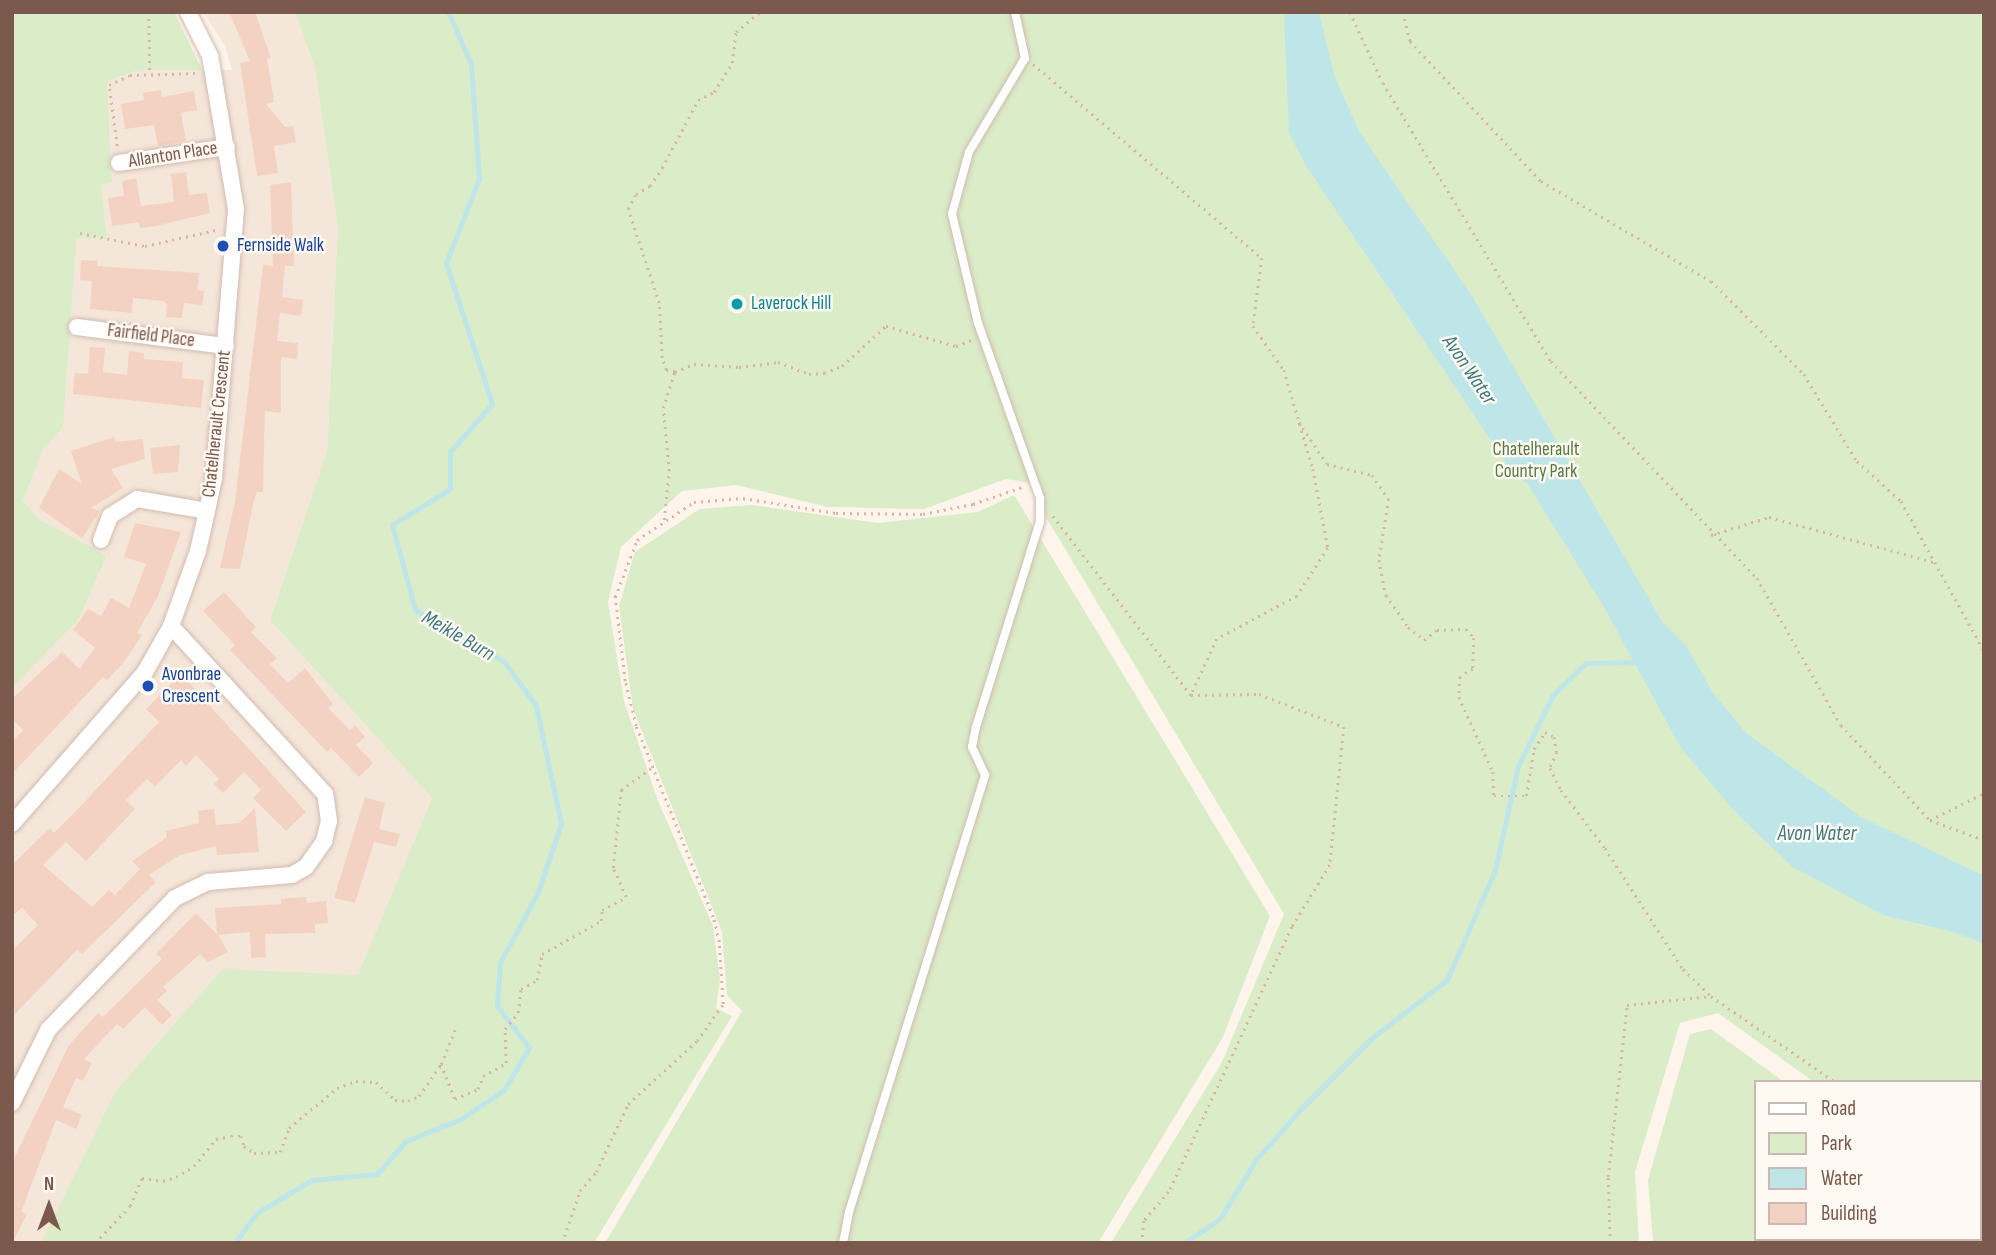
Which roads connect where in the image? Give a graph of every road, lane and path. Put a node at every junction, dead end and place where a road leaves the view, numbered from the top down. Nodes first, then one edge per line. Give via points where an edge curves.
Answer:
1 (149, 12) edge
2 (188, 12) edge
3 (760, 12) edge
4 (1015, 12) edge
5 (1350, 12) edge
6 (1403, 12) edge
7 (1025, 58) junction
8 (214, 73) junction
9 (150, 74) junction
10 (227, 147) junction
11 (119, 163) joint
12 (236, 224) junction
13 (80, 233) dead end
14 (77, 327) dead end
15 (979, 335) dead end
16 (226, 346) junction
17 (675, 372) junction
18 (1299, 422) junction
19 (1035, 483) junction
20 (1040, 498) junction
21 (207, 511) junction
22 (664, 520) junction
23 (1711, 535) junction
24 (101, 540) dead end
25 (1935, 562) junction
26 (171, 626) junction
27 (1984, 651) edge
28 (1191, 695) junction
29 (652, 768) junction
30 (1984, 793) edge
31 (1930, 820) junction
32 (12, 824) edge
33 (1984, 840) edge
34 (1711, 996) junction
35 (457, 1024) dead end
36 (441, 1064) junction
37 (1832, 1080) edge
38 (12, 1102) edge
39 (55, 1237) dead end
40 (52, 1243) edge
41 (95, 1243) edge
42 (562, 1243) edge
43 (843, 1243) edge
44 (1142, 1243) edge
45 (1610, 1243) edge

1 - 9 path
2 - 8 street, Chatelherault Crescent
3 - 17 path via 736,32 732,63 714,92 698,100 662,168 628,209 659,303 662,358 666,370
4 - 7 lane
5 - 23 path via 1383,83 1551,361
6 - 25 path via 1410,41 1541,181 1711,281 1804,374 1857,461 1901,501
7 - 18 path via 1262,258 1253,327 1284,370
7 - 19 lane via 969,152 952,214 978,323
8 - 9 path
8 - 10 street, Chatelherault Crescent
9 - 11 path via 131,75 108,85
10 - 11 street, Allanton Place
10 - 12 street, Chatelherault Crescent
12 - 13 path via 154,246
12 - 16 street, Chatelherault Crescent
14 - 16 street, Fairfield Place
15 - 17 path via 956,346 886,326 842,366 824,373 810,374 778,362 739,367 694,364
16 - 21 street, Chatelherault Crescent
17 - 22 path via 663,408 669,471
18 - 28 path via 1328,548 1297,596 1217,639
18 - 34 path via 1327,464 1372,475 1389,499 1379,560 1386,595 1408,627 1424,640 1437,630 1466,629 1475,638 1473,669 1460,677 1459,697 1490,761 1494,796 1526,796 1534,749 1545,732 1554,737 1557,752 1550,768 1561,790 1605,848 1683,969
19 - 20 lane
19 - 22 path via 973,504 923,514 836,513 743,498 694,502
20 - 28 path
20 - 43 lane via 1040,522 972,747 985,775
21 - 24 street via 136,499 110,516
21 - 26 street, Chatelherault Crescent
22 - 29 path via 637,541 615,597 625,681
23 - 25 path via 1769,517
23 - 31 path via 1757,578 1841,725
25 - 27 path
26 - 32 street, Chatelherault Crescent via 145,672 114,711
26 - 38 street via 325,794 329,821 324,841 306,867 292,875 208,882 175,898 48,1030
28 - 44 path via 1259,694 1344,727 1330,865 1292,927 1169,1192 1144,1221
29 - 36 path via 621,790 613,867 626,897 602,910 601,921 542,954 537,980 521,989 518,1013 505,1029 506,1063 482,1076 478,1089 455,1099
29 - 42 path via 713,917 723,1004 697,1041 628,1104 596,1172 580,1191
30 - 31 path
31 - 33 path
34 - 37 path
34 - 45 path via 1627,1005 1608,1177
35 - 36 path
36 - 41 path via 419,1096 408,1101 395,1100 376,1082 356,1081 337,1088 289,1128 281,1152 254,1153 244,1146 241,1136 216,1139 194,1166 176,1177 163,1181 142,1178 131,1206
39 - 40 path

